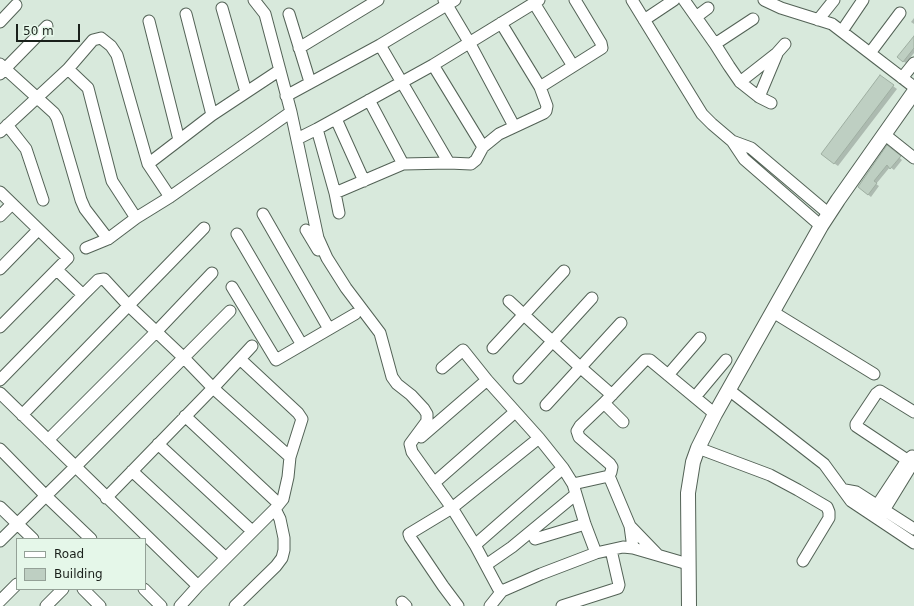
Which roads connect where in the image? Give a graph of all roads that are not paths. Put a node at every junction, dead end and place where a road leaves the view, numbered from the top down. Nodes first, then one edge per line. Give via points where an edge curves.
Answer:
1 (254, 0) edge
2 (378, 0) edge
3 (575, 0) edge
4 (674, 0) edge
5 (684, 0) edge
6 (764, 0) edge
7 (834, 0) edge
8 (449, 1) edge
9 (862, 1) edge
10 (536, 2) edge
11 (632, 2) edge
12 (784, 4) edge
13 (16, 5) dead end
14 (222, 8) dead end
15 (708, 8) dead end
16 (900, 13) dead end
17 (186, 14) dead end
18 (289, 14) dead end
19 (642, 17) junction
20 (696, 17) junction
21 (753, 19) dead end
22 (818, 20) junction
23 (149, 21) dead end
24 (0, 22) edge
25 (501, 23) junction
26 (47, 26) dead end
27 (842, 31) junction
28 (470, 42) junction
29 (715, 44) junction
30 (785, 44) dead end
31 (380, 45) junction
32 (299, 48) junction
33 (777, 53) junction
34 (870, 53) junction
35 (914, 63) edge
36 (433, 65) junction
37 (573, 66) junction
38 (2, 69) edge
39 (68, 69) junction
40 (280, 70) junction
41 (902, 78) junction
42 (402, 81) junction
43 (310, 82) junction
44 (740, 82) junction
45 (540, 87) junction
46 (914, 87) edge
47 (246, 92) junction
48 (914, 92) edge
49 (286, 96) junction
50 (759, 97) junction
51 (37, 98) junction
52 (369, 100) junction
53 (771, 104) dead end
54 (290, 112) junction
55 (212, 115) junction
56 (336, 119) junction
57 (514, 126) junction
58 (4, 129) edge
59 (317, 129) junction
60 (884, 134) junction
61 (297, 139) junction
62 (180, 140) junction
63 (732, 141) junction
64 (484, 147) junction
65 (914, 158) edge
66 (449, 163) junction
67 (148, 164) junction
68 (403, 164) junction
69 (364, 181) junction
70 (0, 192) edge
71 (335, 193) junction
72 (170, 197) junction
73 (43, 200) dead end
74 (12, 204) junction
75 (817, 204) junction
76 (339, 213) dead end
77 (263, 214) dead end
78 (829, 214) junction
79 (808, 215) junction
80 (0, 216) edge
81 (136, 218) junction
82 (821, 226) junction
83 (311, 227) junction
84 (204, 228) dead end
85 (38, 230) junction
86 (237, 234) dead end
87 (108, 239) junction
88 (86, 248) dead end
89 (0, 269) edge
90 (58, 270) junction
91 (564, 271) dead end
92 (212, 273) dead end
93 (232, 286) dead end
94 (83, 295) junction
95 (592, 298) dead end
96 (509, 301) dead end
97 (128, 305) junction
98 (230, 311) dead end
99 (359, 311) junction
100 (773, 312) junction
101 (523, 314) junction
102 (621, 323) dead end
103 (0, 327) edge
104 (329, 329) junction
105 (156, 332) junction
106 (700, 338) dead end
107 (552, 341) junction
108 (302, 345) junction
109 (252, 346) dead end
110 (492, 348) dead end
111 (184, 358) junction
112 (240, 359) junction
113 (726, 360) dead end
114 (442, 368) dead end
115 (580, 368) junction
116 (874, 374) dead end
117 (668, 375) junction
118 (519, 378) dead end
119 (0, 380) edge
120 (487, 380) junction
121 (213, 388) junction
122 (729, 390) junction
123 (0, 393) edge
124 (695, 397) junction
125 (608, 399) junction
126 (546, 405) dead end
127 (515, 412) junction
128 (914, 412) edge
129 (715, 414) junction
130 (22, 415) junction
131 (185, 416) junction
132 (623, 422) dead end
133 (539, 438) junction
134 (48, 440) junction
135 (158, 444) junction
136 (410, 447) junction
137 (0, 448) edge
138 (698, 448) junction
139 (290, 457) junction
140 (912, 459) edge
141 (75, 467) junction
142 (563, 468) junction
143 (132, 471) junction
144 (609, 476) junction
145 (434, 483) junction
146 (574, 490) junction
147 (46, 496) junction
148 (106, 498) junction
149 (0, 507) edge
150 (277, 507) junction
151 (452, 508) junction
152 (878, 512) junction
153 (17, 524) junction
154 (585, 524) junction
155 (630, 526) junction
156 (914, 529) edge
157 (252, 531) junction
158 (32, 538) edge
159 (90, 538) edge
160 (535, 539) dead end
161 (0, 541) edge
162 (914, 542) edge
163 (475, 545) junction
164 (633, 548) junction
165 (611, 550) junction
166 (596, 553) junction
167 (660, 557) junction
168 (226, 558) junction
169 (803, 561) dead end
170 (688, 564) junction
171 (486, 565) junction
172 (16, 585) edge
173 (198, 586) junction
174 (62, 590) edge
175 (84, 590) edge
176 (145, 590) edge
177 (502, 591) junction
178 (0, 601) edge
179 (46, 606) edge
180 (100, 606) edge
181 (161, 606) edge
182 (180, 606) edge
183 (235, 606) edge
184 (458, 606) edge
185 (490, 606) edge
186 (562, 606) edge
187 (689, 606) edge

1 - 40 street via 265,14
2 - 32 street
3 - 37 street via 602,46 600,50
4 - 19 street
5 - 20 street
6 - 12 street
7 - 22 street
8 - 28 street
8 - 31 street
9 - 27 street
10 - 25 street
10 - 37 street
11 - 19 street
12 - 22 street
13 - 24 street
14 - 47 street
15 - 20 street
16 - 34 street
17 - 55 street
18 - 32 street
19 - 63 street via 702,114
20 - 29 street
21 - 29 street
22 - 27 street via 829,22
23 - 62 street
25 - 28 street
25 - 45 street
26 - 38 street
27 - 34 street
28 - 36 street
28 - 57 street
29 - 44 street
30 - 33 street
31 - 42 street
31 - 43 street
32 - 43 street
33 - 44 street
33 - 50 street
34 - 41 street
35 - 41 street
36 - 42 street
36 - 64 street
37 - 45 street
38 - 51 street
39 - 51 street
39 - 67 street via 95,38 101,38 114,49
39 - 81 street via 88,88 112,181
40 - 47 street
40 - 49 street
41 - 46 street
42 - 52 street
42 - 66 street
43 - 49 street
44 - 50 street
45 - 57 street via 547,106 546,111
47 - 55 street
48 - 60 main road
49 - 54 street
50 - 53 street
51 - 58 street
51 - 87 street via 57,118 85,209
52 - 56 street
52 - 68 street
54 - 61 street
54 - 72 street
55 - 62 street
56 - 59 street
56 - 69 street
57 - 64 street via 499,134
58 - 73 street via 26,149
59 - 61 street
59 - 71 street
60 - 65 street
60 - 78 main road
61 - 83 street
62 - 67 street
63 - 75 street via 751,148
63 - 79 street via 744,159
64 - 66 street via 471,164
66 - 68 street
67 - 72 street
68 - 69 street
69 - 71 street
70 - 74 street
71 - 76 street
72 - 81 street
74 - 80 street
74 - 85 street
75 - 78 street
75 - 79 street
77 - 104 street
78 - 82 main road
79 - 82 street
81 - 87 street
82 - 100 main road
83 - 99 street
83 - 99 street
84 - 97 street
85 - 89 street
85 - 90 street via 68,258
86 - 108 street
87 - 88 street
90 - 94 street
90 - 103 street
91 - 101 street
92 - 105 street
93 - 108 street via 276,360
94 - 97 street via 98,280 104,279
94 - 119 street
95 - 107 street
96 - 101 street
97 - 105 street
97 - 130 street
98 - 111 street
99 - 104 street
99 - 136 street via 380,333 395,381 426,414 427,421 412,440
100 - 116 street
100 - 122 main road
101 - 107 street
101 - 110 street
102 - 115 street
104 - 108 street
105 - 111 street
105 - 134 street
106 - 117 street
107 - 115 street
107 - 118 street
109 - 112 street
111 - 121 street
111 - 141 street
112 - 121 street
112 - 139 street via 302,419
113 - 124 street
114 - 120 street via 463,350
115 - 125 street
115 - 126 street
117 - 124 street
117 - 125 street via 650,360 645,360
120 - 127 street
120 - 136 street
121 - 131 street
121 - 139 street
122 - 129 main road
122 - 152 street via 816,457 845,490 856,492
123 - 130 street
124 - 129 street
125 - 132 street
125 - 144 street via 580,426 577,434 610,464 612,470
127 - 133 street
127 - 145 street
128 - 140 street via 880,391 856,424
129 - 138 main road
130 - 134 street
131 - 135 street
131 - 150 street
133 - 142 street
133 - 151 street
134 - 141 street
135 - 143 street
135 - 157 street
136 - 145 street
137 - 147 street
138 - 169 street via 770,475 827,507 829,518
138 - 170 main road via 689,485
139 - 150 street via 285,492
140 - 152 street
141 - 147 street
141 - 148 street
142 - 146 street
142 - 163 street
143 - 148 street
143 - 168 street
144 - 146 street
144 - 155 street
145 - 151 street
146 - 154 street
146 - 171 street via 512,547
147 - 153 street
147 - 159 street
148 - 173 street
149 - 153 street
150 - 157 street
150 - 183 street via 284,538 282,558
151 - 163 street
151 - 184 street via 409,536
152 - 156 street
152 - 162 street
153 - 158 street
153 - 161 street
154 - 160 street
154 - 166 street
155 - 164 street
155 - 167 street
157 - 168 street
163 - 171 street
164 - 165 street
164 - 167 street
165 - 166 street
165 - 186 street via 618,588
166 - 177 street
167 - 170 street
168 - 173 street
170 - 187 main road
171 - 177 street
172 - 178 street
173 - 182 street
174 - 179 street
175 - 180 street
176 - 181 street
177 - 185 street

